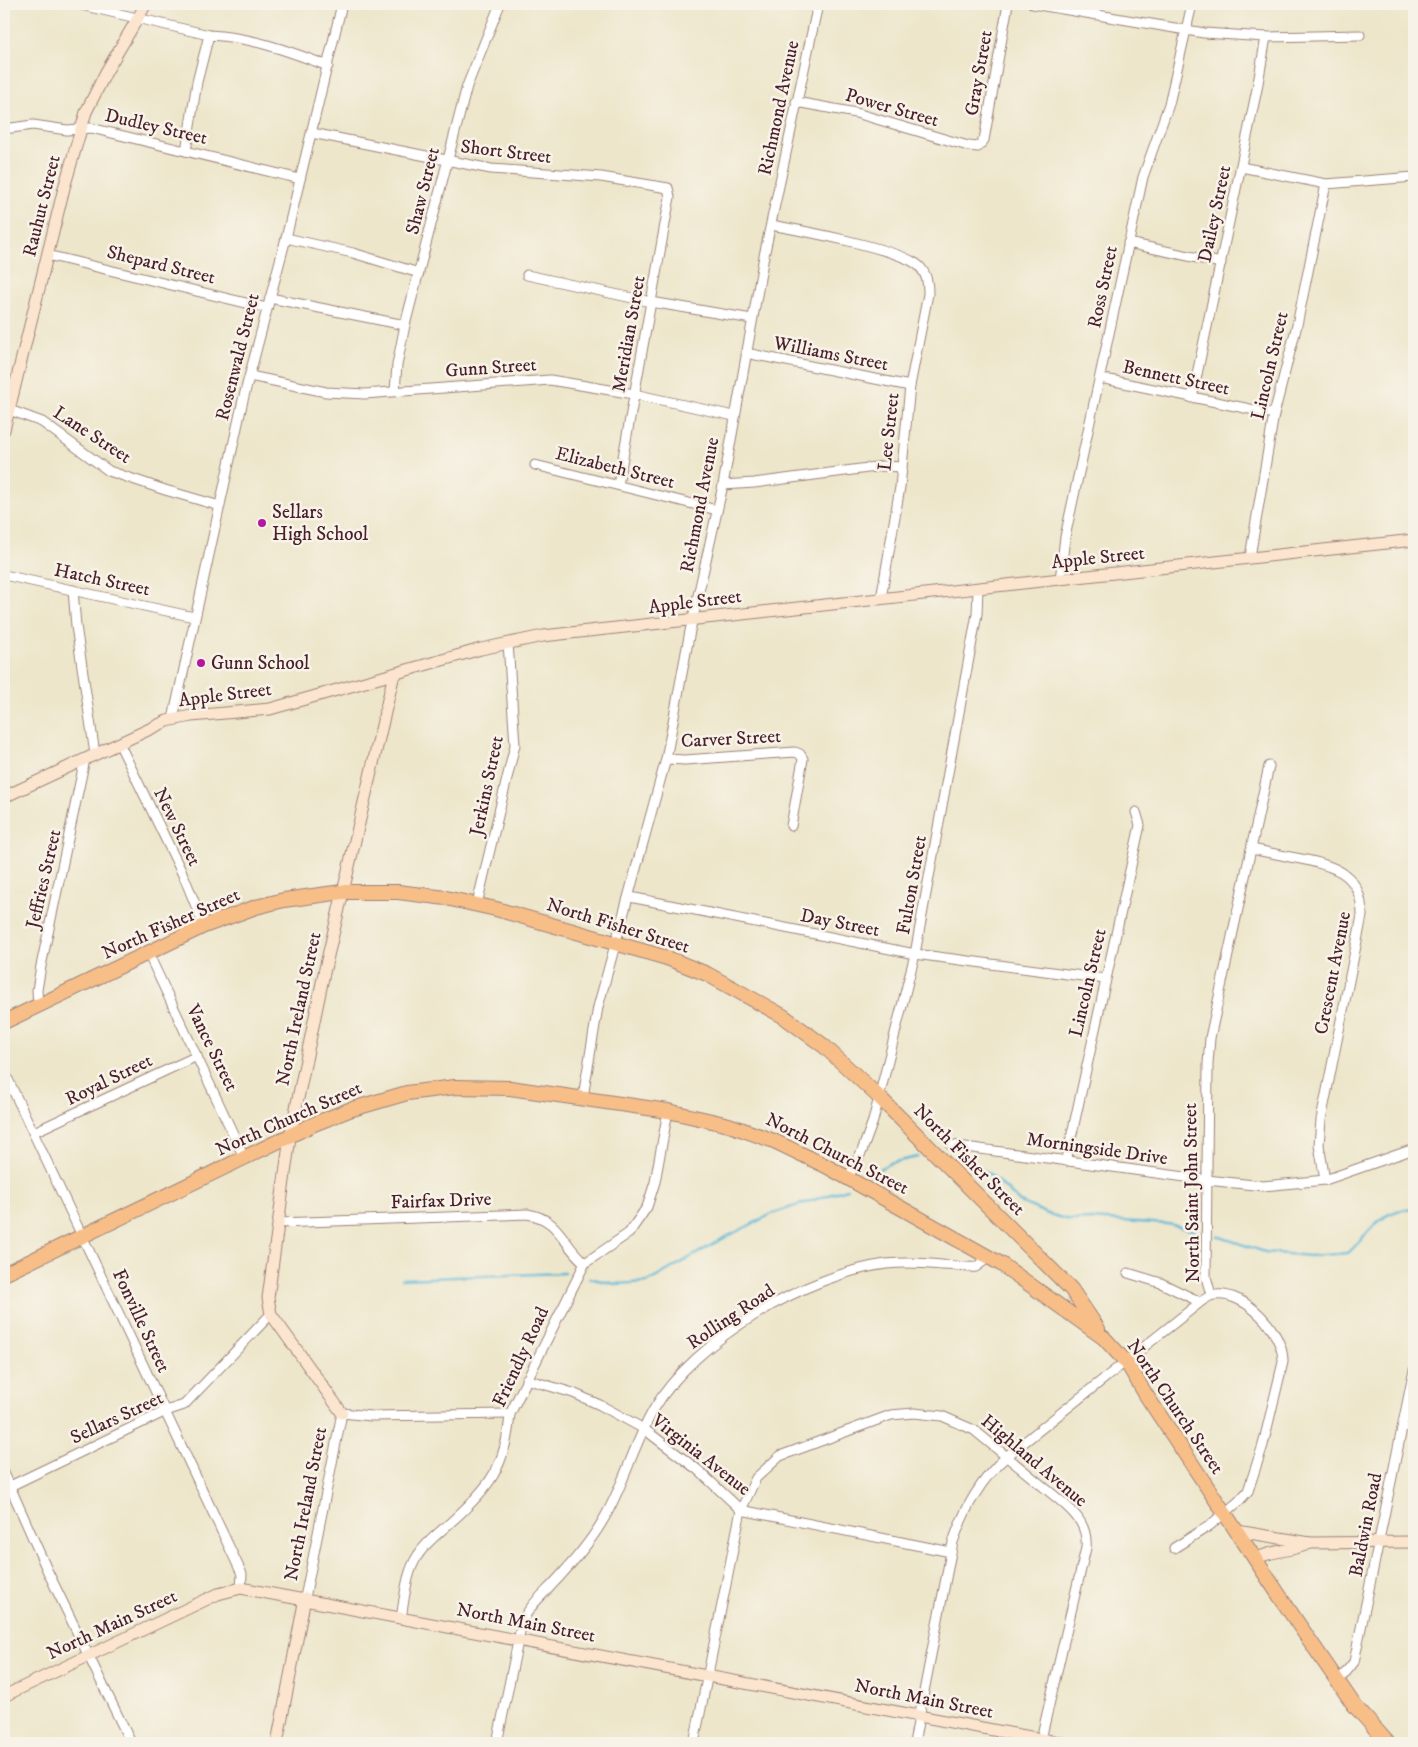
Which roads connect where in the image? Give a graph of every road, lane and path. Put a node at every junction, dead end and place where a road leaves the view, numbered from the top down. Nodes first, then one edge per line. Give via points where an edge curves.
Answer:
1 (77, 4) edge
2 (146, 4) edge
3 (342, 4) edge
4 (500, 4) edge
5 (818, 4) edge
6 (1008, 4) edge
7 (1034, 4) edge
8 (1192, 4) edge
9 (139, 17) junction
10 (1186, 30) junction
11 (209, 35) junction
12 (1360, 35) dead end
13 (1266, 37) junction
14 (328, 66) junction
15 (796, 102) junction
16 (4, 129) edge
17 (80, 129) junction
18 (312, 133) junction
19 (978, 147) joint
20 (186, 151) junction
21 (447, 160) junction
22 (1241, 167) junction
23 (1414, 177) edge
24 (300, 179) junction
25 (1326, 184) junction
26 (668, 188) joint
27 (771, 225) junction
28 (286, 238) junction
29 (1128, 243) junction
30 (47, 255) junction
31 (1221, 262) junction
32 (419, 274) junction
33 (527, 275) dead end
34 (270, 298) junction
35 (652, 302) junction
36 (267, 308) junction
37 (752, 319) junction
38 (405, 325) junction
39 (746, 353) junction
40 (250, 376) junction
41 (1100, 378) junction
42 (910, 386) junction
43 (395, 391) junction
44 (634, 394) junction
45 (1192, 398) junction
46 (6, 409) edge
47 (1274, 414) junction
48 (734, 416) junction
49 (4, 430) edge
50 (535, 465) dead end
51 (902, 467) junction
52 (723, 485) junction
53 (618, 486) junction
54 (220, 506) junction
55 (717, 510) junction
56 (1414, 540) edge
57 (1250, 558) junction
58 (4, 575) edge
59 (1060, 580) junction
60 (978, 589) junction
61 (73, 590) junction
62 (882, 599) junction
63 (194, 617) junction
64 (694, 619) junction
65 (508, 643) junction
66 (394, 674) junction
67 (173, 719) junction
68 (119, 743) junction
69 (90, 756) junction
70 (666, 759) junction
71 (1269, 766) dead end
72 (4, 797) edge
73 (1136, 812) dead end
74 (791, 826) dead end
75 (1251, 848) junction
76 (342, 892) junction
77 (630, 897) junction
78 (477, 904) junction
79 (204, 926) junction
80 (617, 943) junction
81 (148, 953) junction
82 (916, 954) junction
83 (1105, 979) junction
84 (38, 1006) junction
85 (4, 1022) edge
86 (197, 1056) junction
87 (4, 1071) edge
88 (583, 1097) junction
89 (879, 1097) junction
90 (668, 1111) junction
91 (34, 1132) junction
92 (290, 1137) junction
93 (951, 1145) dead end
94 (1414, 1149) edge
95 (244, 1157) junction
96 (1066, 1161) junction
97 (848, 1178) junction
98 (1207, 1180) junction
99 (1325, 1180) junction
100 (278, 1224) junction
101 (83, 1236) junction
102 (989, 1257) junction
103 (585, 1263) junction
104 (1128, 1273) dead end
105 (4, 1274) edge
106 (1211, 1296) junction
107 (1200, 1302) junction
108 (270, 1314) junction
109 (1104, 1338) junction
110 (1127, 1363) junction
111 (1414, 1370) edge
112 (526, 1379) junction
113 (166, 1412) junction
114 (342, 1413) junction
115 (510, 1414) junction
116 (644, 1429) junction
117 (1007, 1456) junction
118 (4, 1472) edge
119 (7, 1487) edge
120 (741, 1510) junction
121 (1224, 1513) junction
122 (1237, 1531) junction
123 (1380, 1542) junction
124 (1414, 1542) edge
125 (1310, 1543) junction
126 (1174, 1548) dead end
127 (951, 1552) junction
128 (1255, 1559) junction
129 (241, 1588) junction
130 (305, 1598) junction
131 (401, 1618) junction
132 (518, 1640) junction
133 (89, 1654) junction
134 (708, 1676) junction
135 (1338, 1682) junction
136 (4, 1696) edge
137 (920, 1716) junction
138 (1041, 1739) junction
139 (131, 1743) edge
140 (276, 1743) edge
141 (497, 1743) edge
142 (694, 1743) edge
143 (914, 1743) edge
144 (1062, 1743) edge
145 (1388, 1743) edge

1 - 9 street
2 - 9 street, Rauhut Street
3 - 14 street, Rosenwald Street
4 - 21 street, Shaw Street via 467,86
5 - 15 street, Richmond Avenue
6 - 19 street, Gray Street via 984,140
7 - 10 street
8 - 10 street, Ross Street
9 - 11 street
9 - 17 street, Rauhut Street via 100,84
10 - 13 street
10 - 29 street, Ross Street via 1169,104 1143,177
11 - 14 street via 260,42
11 - 20 street
12 - 13 street
13 - 22 street, Dailey Street
14 - 18 street, Rosenwald Street
15 - 19 street, Power Street via 839,109
15 - 27 street, Richmond Avenue
16 - 17 street, Dudley Street via 33,125
17 - 20 street, Dudley Street via 91,128
17 - 30 street, Rauhut Street
18 - 21 street, Short Street
18 - 24 street, Rosenwald Street
20 - 24 street, Dudley Street
21 - 26 street, Short Street via 512,172 601,177
21 - 32 street, Shaw Street
22 - 25 street
22 - 31 street, Dailey Street
23 - 25 street
24 - 28 street, Rosenwald Street
25 - 47 street, Lincoln Street via 1297,325
26 - 35 street, Meridian Street via 670,197
27 - 37 street, Richmond Avenue
27 - 42 street, Lee Street via 900,255 914,261 923,270 928,294
28 - 32 street via 353,253
28 - 34 street, Rosenwald Street
29 - 31 street
29 - 41 street, Ross Street
30 - 36 street, Shepard Street
30 - 46 street, Rauhut Street
31 - 45 street, Dailey Street
32 - 38 street, Shaw Street
33 - 35 street
34 - 36 street, Rosenwald Street
34 - 38 street
35 - 37 street
35 - 44 street, Meridian Street
36 - 40 street, Rosenwald Street
37 - 39 street, Richmond Avenue
38 - 43 street, Shaw Street via 396,365
39 - 42 street, Williams Street
39 - 48 street, Richmond Avenue
40 - 43 street, Gunn Street via 337,393
40 - 54 street, Rosenwald Street
41 - 45 street, Bennett Street
41 - 59 street, Ross Street via 1065,537
42 - 51 street, Lee Street
43 - 44 street, Gunn Street via 550,380
44 - 48 street, Gunn Street
44 - 53 street, Meridian Street
45 - 47 street, Bennett Street
46 - 49 street, Rauhut Street
46 - 54 street, Lane Street via 50,426 110,471
47 - 57 street, Lincoln Street
48 - 52 street, Richmond Avenue
50 - 53 street, Elizabeth Street
51 - 52 street via 883,466
51 - 62 street, Lee Street
52 - 55 street, Richmond Avenue
53 - 55 street, Elizabeth Street
54 - 63 street, Rosenwald Street
55 - 64 street, Richmond Avenue
56 - 57 street, Apple Street
57 - 59 street, Apple Street
58 - 61 street, Hatch Street
59 - 60 street, Apple Street
60 - 62 street, Apple Street
60 - 82 street, Fulton Street via 978,614
61 - 63 street, Hatch Street
61 - 69 street, Jeffries Street
62 - 64 street, Apple Street
63 - 67 street, Rosenwald Street
64 - 65 street, Apple Street
64 - 70 street, Richmond Avenue
65 - 66 street, Apple Street
65 - 78 street, Jerkins Street via 515,745
66 - 67 street, Apple Street via 270,709
66 - 76 street, North Ireland Street
67 - 68 street, Apple Street
68 - 69 street, Apple Street
68 - 79 street, New Street via 185,879
69 - 72 street, Apple Street
69 - 84 street, Jeffries Street via 41,966
70 - 74 street, Carver Street via 798,752 803,759
70 - 77 street, Richmond Avenue
71 - 75 street, North Saint John Street
73 - 83 street, Lincoln Street via 1140,825
75 - 98 street, North Saint John Street via 1210,1038
75 - 99 street, Crescent Avenue via 1336,868 1351,880 1360,897 1362,916 1321,1120 1320,1145
76 - 78 main road, North Fisher Street via 412,893
76 - 79 main road, North Fisher Street via 268,904
76 - 92 street, North Ireland Street
77 - 80 street, Richmond Avenue
77 - 82 street, Day Street
78 - 80 main road, North Fisher Street
79 - 81 main road, North Fisher Street
80 - 88 street, Richmond Avenue via 598,1007
80 - 89 main road, North Fisher Street via 690,967 756,1000 810,1036 850,1068
81 - 84 main road, North Fisher Street
81 - 86 street, Vance Street
82 - 83 street, Day Street
82 - 89 street, Fulton Street
83 - 96 street, Lincoln Street
84 - 85 main road, North Fisher Street
86 - 91 street, Royal Street
86 - 95 street, Vance Street
87 - 91 street, Fonville Street
88 - 90 main road, North Church Street
88 - 92 main road, North Church Street via 482,1087 427,1090 349,1110
89 - 97 street, Fulton Street via 868,1136
89 - 109 main road, North Fisher Street via 1071,1289
90 - 97 main road, North Church Street via 749,1131
90 - 103 street, Friendly Road via 647,1207 629,1233
91 - 101 street, Fonville Street
92 - 95 main road, North Church Street
92 - 100 street, North Ireland Street
93 - 96 street, Morningside Drive
94 - 99 street, Morningside Drive
95 - 101 main road, North Church Street
96 - 98 street, Morningside Drive
97 - 102 main road, North Church Street
98 - 99 street, Morningside Drive via 1263,1186
98 - 106 street, North Saint John Street via 1206,1277
100 - 103 street, Fairfax Drive via 527,1214 551,1223 572,1252
100 - 108 street, North Ireland Street via 268,1298
101 - 105 main road, North Church Street
101 - 113 street, Fonville Street
102 - 109 main road, North Church Street via 1026,1280
102 - 116 street, Rolling Road via 983,1264 972,1268 902,1263 870,1266 830,1277 799,1291 729,1333 695,1359 668,1388
103 - 112 street, Friendly Road
104 - 107 street via 1161,1283
106 - 107 street, North Saint John Street
106 - 121 street via 1229,1296 1250,1306 1280,1342 1284,1353 1263,1445 1248,1491
107 - 110 street, North Saint John Street
108 - 113 street, Sellars Street via 184,1405
108 - 114 street, North Ireland Street
109 - 110 main road, North Church Street
110 - 117 street, North Saint John Street
110 - 121 main road, North Church Street
111 - 123 street, Baldwin Road
112 - 115 street, Friendly Road
112 - 116 street, Virginia Avenue via 582,1397
113 - 119 street, Sellars Street
113 - 129 street, Fonville Street via 242,1574
114 - 115 street via 371,1416
114 - 130 street, North Ireland Street
115 - 131 street, Friendly Road via 507,1441 491,1481 482,1494 424,1546 414,1562
116 - 120 street, Virginia Avenue via 698,1470
116 - 132 street, Rolling Road via 602,1522 580,1553 528,1610
117 - 120 street, Highland Avenue via 959,1422 931,1414 890,1415 780,1456 756,1478
117 - 127 street, North Saint John Street via 988,1474 969,1501
117 - 138 street, Highland Avenue via 1076,1515 1086,1535 1086,1548
118 - 119 street
119 - 133 street
120 - 127 street, Virginia Avenue
120 - 134 street, Highland Avenue
121 - 122 main road, North Church Street
121 - 126 street
122 - 125 street
122 - 128 main road, North Church Street
123 - 124 street
123 - 125 street
123 - 135 street, Baldwin Road via 1354,1662
125 - 128 street
127 - 137 street, North Saint John Street
128 - 135 main road, North Church Street
129 - 130 street, North Main Street
129 - 133 street, North Main Street via 218,1594
130 - 131 street, North Main Street
130 - 140 street
131 - 132 street, North Main Street
132 - 134 street, North Main Street
132 - 141 street, Rolling Road
133 - 136 street, North Main Street
133 - 139 street
134 - 137 street, North Main Street
134 - 142 street, Highland Avenue
135 - 145 main road, North Church Street
137 - 138 street, North Main Street
137 - 143 street, North Saint John Street
138 - 144 street, North Main Street

